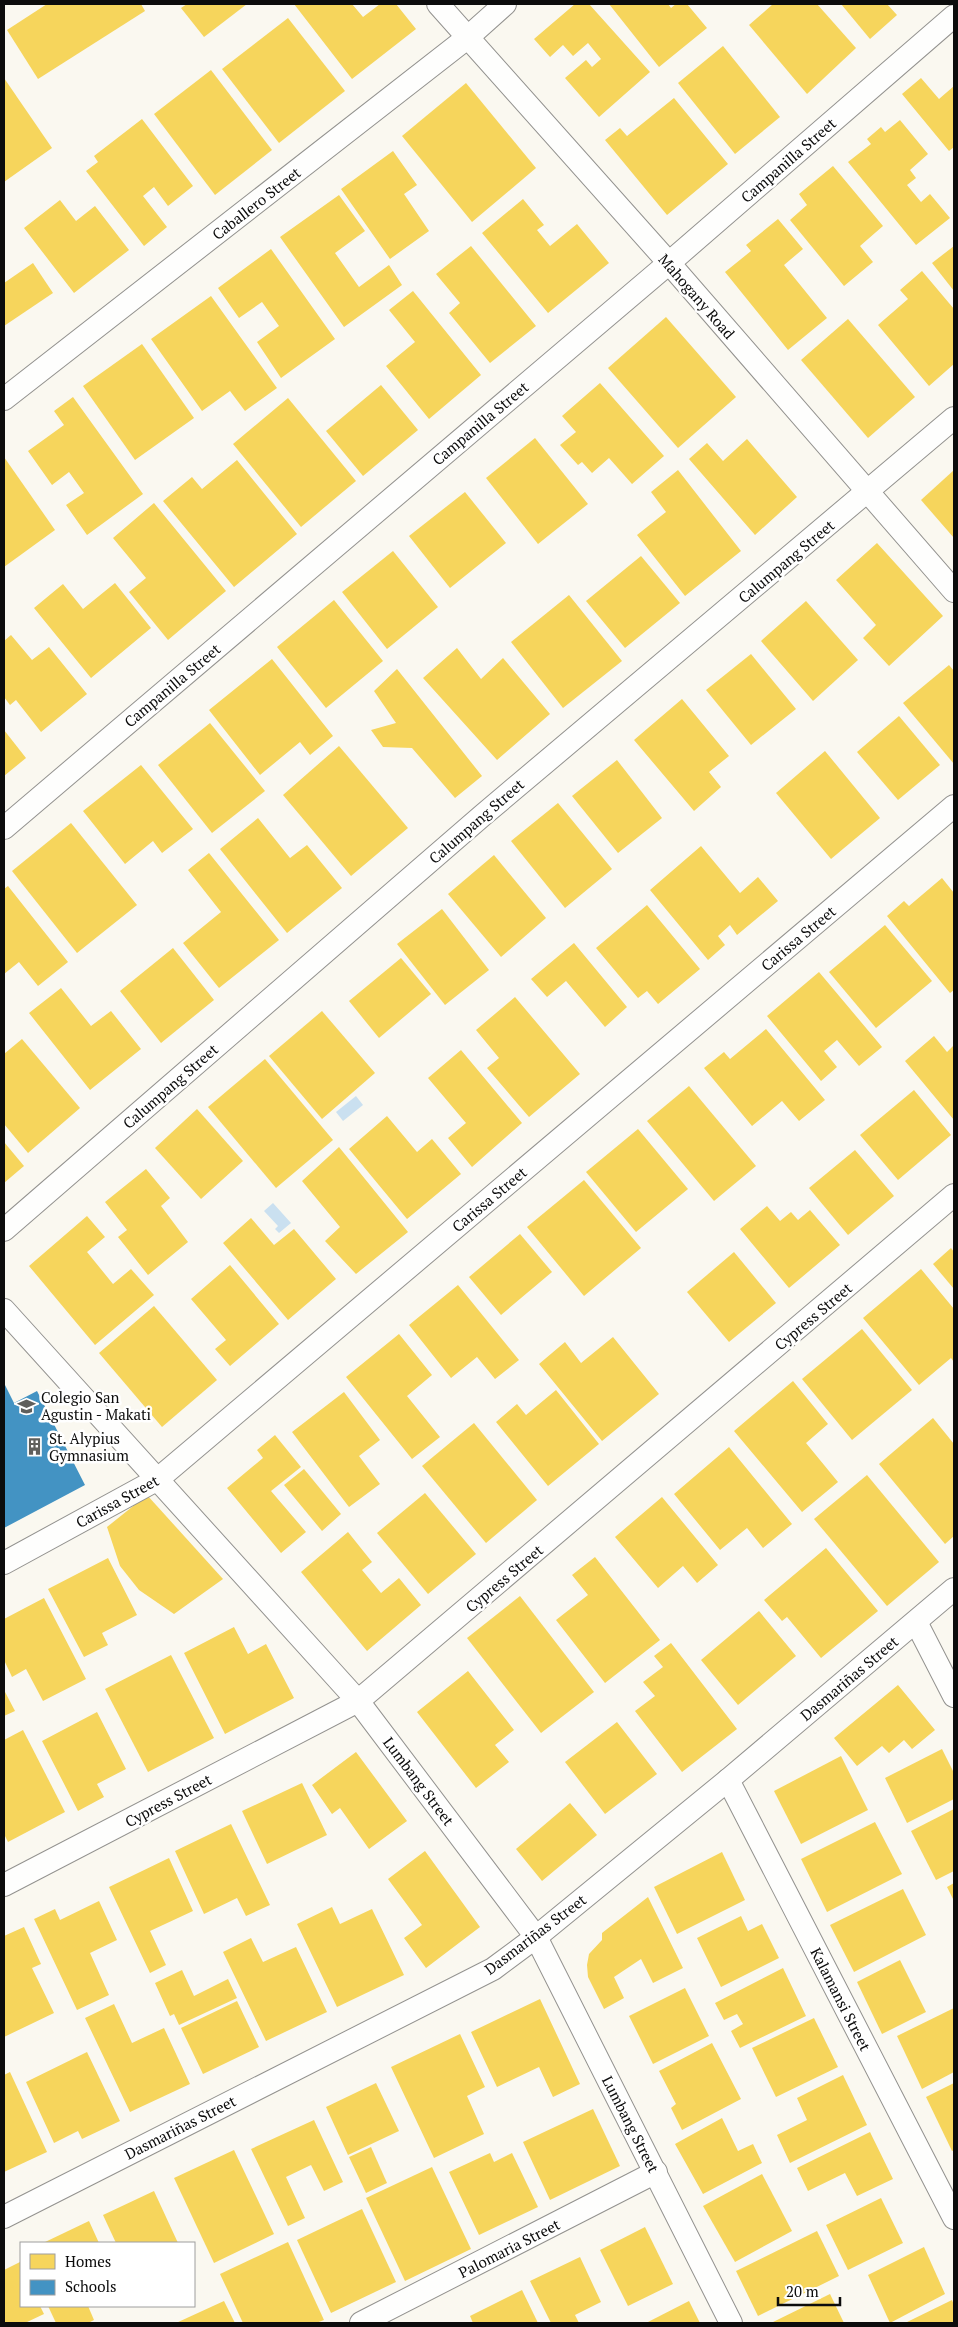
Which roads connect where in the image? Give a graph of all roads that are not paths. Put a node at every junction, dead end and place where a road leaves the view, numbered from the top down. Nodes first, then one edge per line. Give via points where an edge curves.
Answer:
1 (438, 4) edge
2 (505, 4) edge
3 (954, 16) edge
4 (467, 38) junction
5 (669, 263) junction
6 (4, 399) edge
7 (954, 418) edge
8 (868, 492) junction
9 (954, 591) edge
10 (954, 806) edge
11 (4, 828) edge
12 (954, 1195) edge
13 (4, 1230) edge
14 (4, 1310) edge
15 (158, 1479) junction
16 (4, 1563) edge
17 (954, 1589) edge
18 (916, 1622) junction
19 (954, 1696) edge
20 (358, 1701) junction
21 (728, 1780) junction
22 (4, 1886) edge
23 (536, 1937) junction
24 (656, 2172) junction
25 (4, 2217) edge
26 (954, 2218) edge
27 (361, 2323) edge
28 (732, 2323) edge

1 - 4 street, Mahogany Road
2 - 4 street, Caballero Street
3 - 5 street, Campanilla Street
4 - 5 street, Mahogany Road
4 - 6 street, Caballero Street
5 - 8 street, Mahogany Road
5 - 11 street, Campanilla Street
7 - 8 street, Calumpang Street
8 - 9 street, Mahogany Road
8 - 13 street, Calumpang Street via 483,815
10 - 15 street, Carissa Street
12 - 20 street, Cypress Street
14 - 15 street, Lumbang Street
15 - 16 street, Carissa Street
15 - 20 street, Lumbang Street
17 - 18 street, Dasmariñas Street
18 - 19 street
18 - 21 street, Dasmariñas Street
20 - 22 street, Cypress Street
20 - 23 street, Lumbang Street
21 - 23 street, Dasmariñas Street
21 - 26 street, Kalamansi Street
23 - 24 street, Lumbang Street
23 - 25 street, Dasmariñas Street via 493,1969
24 - 27 street, Palomaria Street
24 - 28 street, Lumbang Street

